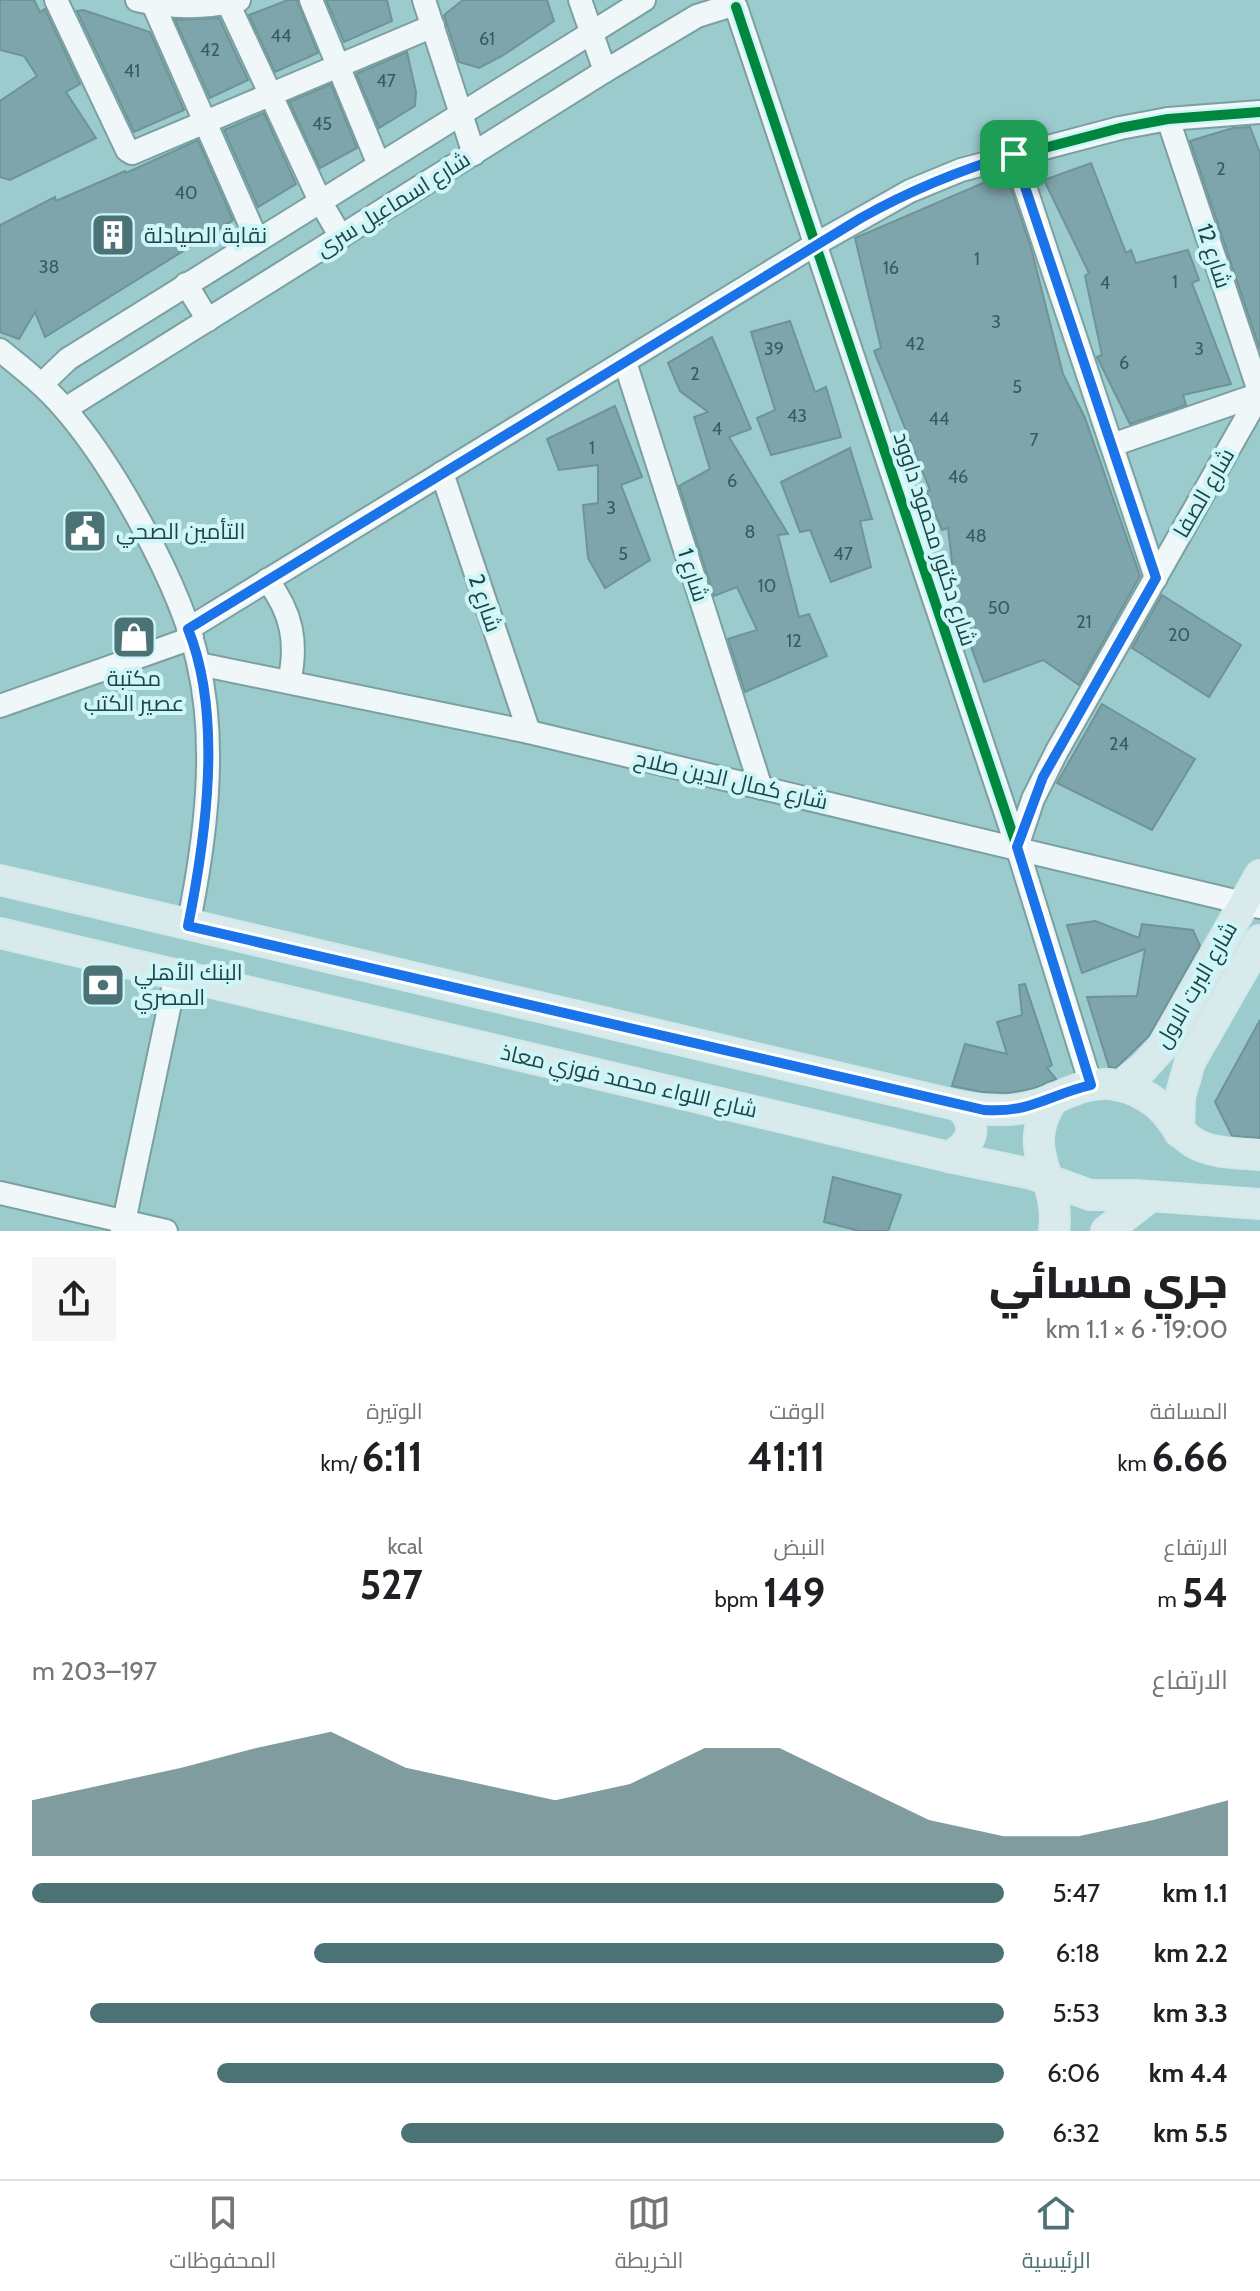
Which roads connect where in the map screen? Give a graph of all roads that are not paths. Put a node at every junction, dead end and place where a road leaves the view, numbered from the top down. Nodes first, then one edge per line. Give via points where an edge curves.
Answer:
1 (56, 0) edge
2 (311, 0) edge
3 (424, 0) edge
4 (580, 0) edge
5 (644, 0) edge
6 (233, 1) edge
7 (145, 2) edge
8 (192, 3) edge
9 (731, 3) edge
10 (433, 26) junction
11 (591, 33) junction
12 (338, 66) junction
13 (605, 71) junction
14 (271, 95) junction
15 (1260, 112) edge
16 (461, 114) junction
17 (1168, 119) junction
18 (205, 123) junction
19 (474, 154) junction
20 (1014, 154) junction
21 (379, 165) junction
22 (320, 201) junction
23 (341, 237) junction
24 (257, 240) junction
25 (816, 244) junction
26 (186, 284) junction
27 (208, 320) junction
28 (0, 350) edge
29 (625, 362) junction
30 (42, 384) junction
31 (1260, 394) edge
32 (65, 409) junction
33 (1112, 445) junction
34 (442, 473) junction
35 (1156, 578) junction
36 (267, 580) junction
37 (190, 633) junction
38 (199, 664) junction
39 (289, 682) junction
40 (0, 706) edge
41 (529, 732) junction
42 (761, 788) junction
43 (1017, 847) junction
44 (1260, 875) edge
45 (0, 880) edge
46 (1246, 911) edge
47 (188, 926) junction
48 (0, 933) edge
49 (1260, 939) edge
50 (176, 975) junction
51 (1091, 1085) junction
52 (1120, 1086) junction
53 (1054, 1098) junction
54 (960, 1106) junction
55 (1179, 1132) junction
56 (1260, 1155) edge
57 (949, 1157) junction
58 (1048, 1179) junction
59 (0, 1193) edge
60 (1151, 1196) junction
61 (1260, 1204) edge
62 (123, 1226) edge
63 (166, 1231) edge
64 (1054, 1231) edge
65 (1106, 1231) edge

1 - 18 street via 129,152
2 - 12 street
3 - 10 street
4 - 11 street
5 - 11 street, شارع اسماعيل سرى
6 - 8 street
6 - 14 street
7 - 8 street
7 - 18 street
9 - 13 street, شارع اسماعيل سرى via 697,16
9 - 25 street, شارع دكتور محمود داوود
10 - 12 street
10 - 16 street
11 - 13 street
11 - 16 street, شارع اسماعيل سرى
12 - 14 street
12 - 21 street
13 - 19 street, شارع اسماعيل سرى
14 - 18 street
14 - 22 street
15 - 17 street
16 - 19 street
16 - 21 street, شارع اسماعيل سرى
17 - 20 street
17 - 31 street, شارع 12
18 - 24 street
19 - 23 street, شارع اسماعيل سرى
20 - 25 street via 910,191
20 - 33 street
21 - 22 street, شارع اسماعيل سرى
22 - 23 street
22 - 24 street, شارع اسماعيل سرى
23 - 27 street, شارع اسماعيل سرى
24 - 26 street, شارع اسماعيل سرى
25 - 29 street
25 - 43 street, شارع دكتور محمود داوود
26 - 27 street
26 - 30 street, شارع اسماعيل سرى via 60,364
27 - 32 street, شارع اسماعيل سرى
28 - 30 street
29 - 34 street
29 - 42 street, شارع 1
30 - 32 street
31 - 33 street
31 - 35 street, شارع الصفا
32 - 37 street via 138,518
33 - 35 street
34 - 36 street
34 - 41 street, شارع 2
35 - 43 street, شارع الصفا via 1043,777
36 - 37 street
36 - 39 street via 292,628
37 - 38 street
37 - 40 street
38 - 39 street, شارع كمال الدين صلاح
38 - 47 street via 206,792
39 - 41 street, شارع كمال الدين صلاح
41 - 42 street, شارع كمال الدين صلاح
42 - 43 street, شارع كمال الدين صلاح
43 - 46 street, شارع كمال الدين صلاح
43 - 51 street, شارع دكتور محمود داوود
44 - 46 main road, شارع البرت الاول
45 - 47 main road
46 - 49 main road via 1237,931
46 - 52 main road, شارع البرت الاول via 1163,1046
47 - 54 main road
48 - 50 main road, شارع اللواء محمد فوزي معاذ
49 - 55 main road, شارع البرت الاول via 1190,1062 1180,1097
50 - 57 main road, شارع اللواء محمد فوزي معاذ
50 - 62 street
51 - 52 main road
51 - 53 main road
52 - 55 main road via 1144,1095
53 - 54 main road via 1002,1111
53 - 58 main road via 1039,1129 1041,1163
54 - 57 main road via 972,1128 969,1141
55 - 56 main road via 1209,1149
57 - 58 main road, شارع اللواء محمد فوزي معاذ
58 - 60 main road, شارع اللواء محمد فوزي معاذ via 1090,1195
58 - 64 main road
59 - 62 street
60 - 61 main road, شارع اللواء محمد فوزي معاذ
60 - 65 main road
62 - 63 street

